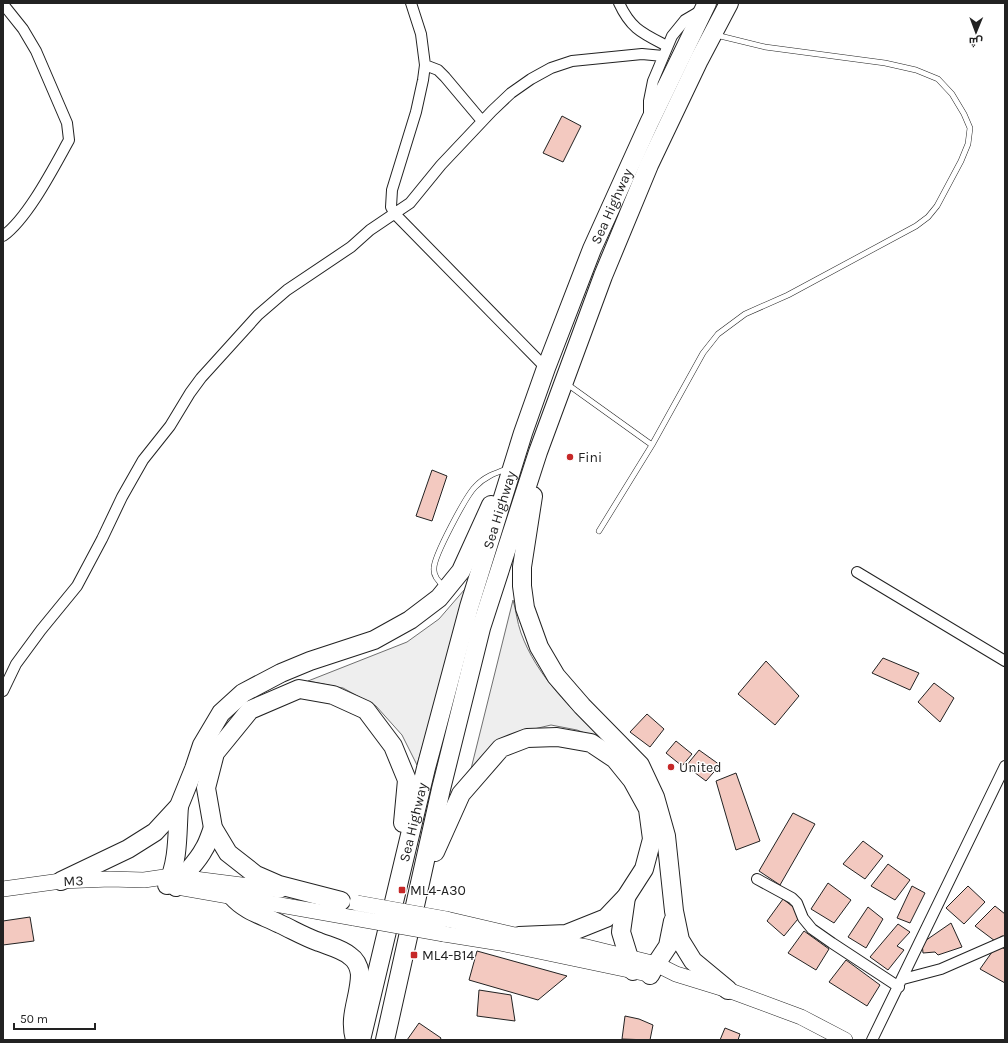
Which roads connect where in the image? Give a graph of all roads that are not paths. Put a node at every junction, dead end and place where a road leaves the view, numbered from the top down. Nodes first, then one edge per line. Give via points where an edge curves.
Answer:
1 (411, 3) edge
2 (619, 3) edge
3 (729, 3) edge
4 (3, 4) edge
5 (706, 6) edge
6 (713, 34) junction
7 (665, 51) junction
8 (425, 65) junction
9 (482, 121) junction
10 (649, 123) junction
11 (396, 214) junction
12 (3, 236) edge
13 (546, 368) junction
14 (563, 382) junction
15 (523, 433) junction
16 (652, 445) junction
17 (538, 452) junction
18 (507, 469) junction
19 (600, 531) dead end
20 (857, 572) dead end
21 (447, 588) junction
22 (1005, 661) edge
23 (3, 691) edge
24 (1005, 766) edge
25 (179, 806) junction
26 (213, 828) junction
27 (400, 875) junction
28 (757, 879) dead end
29 (61, 881) junction
30 (174, 881) junction
31 (419, 887) junction
32 (3, 889) edge
33 (232, 896) junction
34 (626, 897) junction
35 (351, 907) junction
36 (674, 912) junction
37 (519, 936) junction
38 (1005, 942) edge
39 (642, 967) junction
40 (901, 983) junction
41 (728, 990) junction
42 (838, 1039) edge
43 (355, 1040) edge
44 (361, 1040) edge
45 (385, 1040) edge
46 (872, 1040) edge

1 - 8 street via 421,34
2 - 7 street via 629,22
3 - 6 highway, Sea Highway
4 - 12 street via 23,29 36,52 68,123 69,140 16,224
5 - 7 street via 681,23
5 - 10 highway, Sea Highway
6 - 14 highway, Sea Highway via 649,165
6 - 16 lane via 765,47 885,62 938,79 952,94 964,114 970,128 968,144 962,161 928,217 916,226 788,295 745,314 718,334 703,353
7 - 9 street via 584,59 561,64 527,82
7 - 10 street via 651,90
8 - 9 street via 438,70
8 - 11 street via 416,112 392,190 391,207
9 - 11 street via 441,165 417,197
10 - 13 highway, Sea Highway via 592,249
11 - 13 street
11 - 23 street via 370,230 351,247 270,304 201,378 133,476 77,586 16,664
13 - 15 highway, Sea Highway
14 - 16 lane
14 - 17 highway, Sea Highway
15 - 18 highway
15 - 27 highway, Sea Highway via 469,607
16 - 19 lane
17 - 31 highway, Sea Highway via 481,628
17 - 36 highway via 522,568 525,608 539,647 556,676 640,765 655,796 666,836
18 - 21 highway via 461,571
18 - 21 lane via 489,475 474,487 436,558 433,570 438,581
20 - 22 street
21 - 25 highway via 439,598 410,620 374,640 310,661 281,673 243,694 221,713 202,745
24 - 40 street
25 - 29 highway via 156,832 128,849
25 - 30 highway
26 - 27 highway via 206,788 215,753 250,710 298,689 333,695 366,710 393,746 407,780
26 - 30 highway via 198,859
26 - 35 highway via 228,853 256,875 279,885
27 - 44 highway, Sea Highway
28 - 40 street via 792,898 812,929 832,944
29 - 30 main road, M3
29 - 32 main road, M3
30 - 33 main road
30 - 35 main road via 265,887
31 - 34 highway via 461,794 501,748 527,738 557,737 590,743 615,759 632,780 648,809 652,839 644,869
31 - 45 highway, Sea Highway
33 - 35 main road
33 - 43 highway via 248,910 312,940 345,952 354,960 360,974 352,1016
34 - 37 highway via 606,918 566,934
34 - 39 highway via 621,932 626,950
35 - 37 main road, bridge via 446,919
35 - 39 main road, bridge via 444,934
36 - 39 highway via 668,946
36 - 41 highway via 680,940 693,961
37 - 39 main road via 587,947
38 - 40 street
39 - 41 main road via 676,974
40 - 46 street
41 - 42 main road via 801,1017

